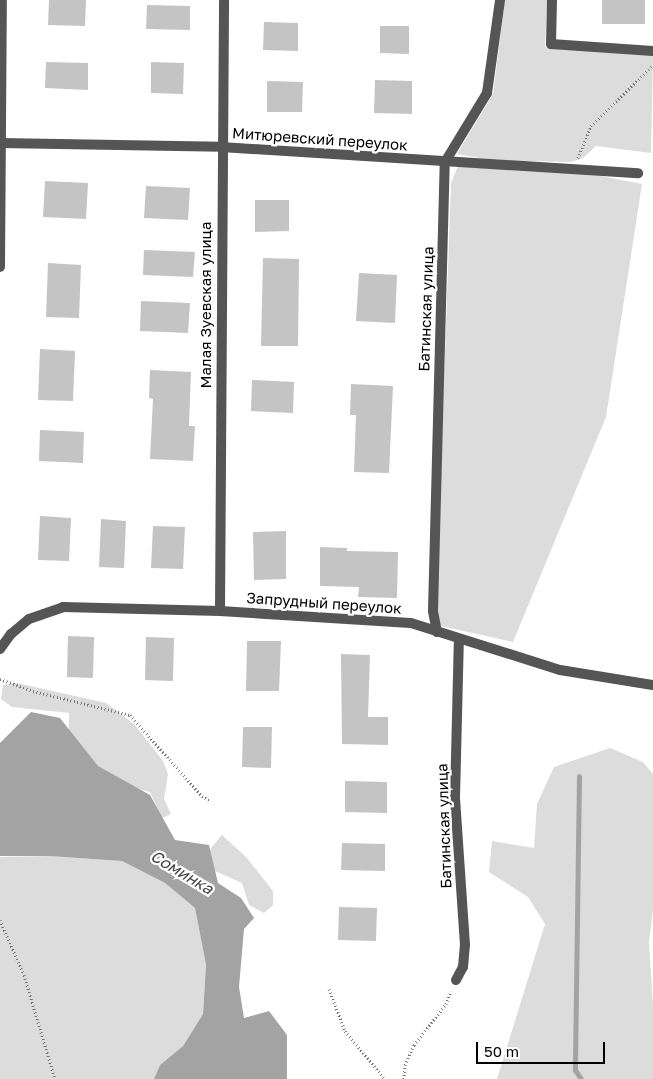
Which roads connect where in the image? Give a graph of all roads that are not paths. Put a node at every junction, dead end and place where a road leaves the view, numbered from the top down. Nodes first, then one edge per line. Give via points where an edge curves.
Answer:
1 (2, 0) edge
2 (224, 0) edge
3 (500, 0) edge
4 (552, 0) edge
5 (653, 51) edge
6 (1, 143) edge
7 (221, 147) junction
8 (445, 162) junction
9 (638, 174) dead end
10 (0, 267) edge
11 (220, 611) junction
12 (437, 632) junction
13 (459, 639) junction
14 (0, 649) edge
15 (653, 685) edge
16 (456, 980) road end

1 - 6 street
2 - 7 street, Малая Зуевская улица
3 - 8 street via 488,93
4 - 5 street via 550,44
6 - 7 street, Митюревский переулок
6 - 10 street
7 - 8 street, Митюревский переулок
7 - 11 street, Малая Зуевская улица
8 - 9 street, Митюревский переулок
8 - 12 street, Батинская улица via 433,612
11 - 12 street, Запрудный переулок via 411,624
11 - 14 street, Запрудный переулок via 63,607 30,619 11,634
12 - 13 street, Запрудный переулок
13 - 15 street, Запрудный переулок via 560,670
13 - 16 street, Батинская улица via 455,798 465,945 463,967

